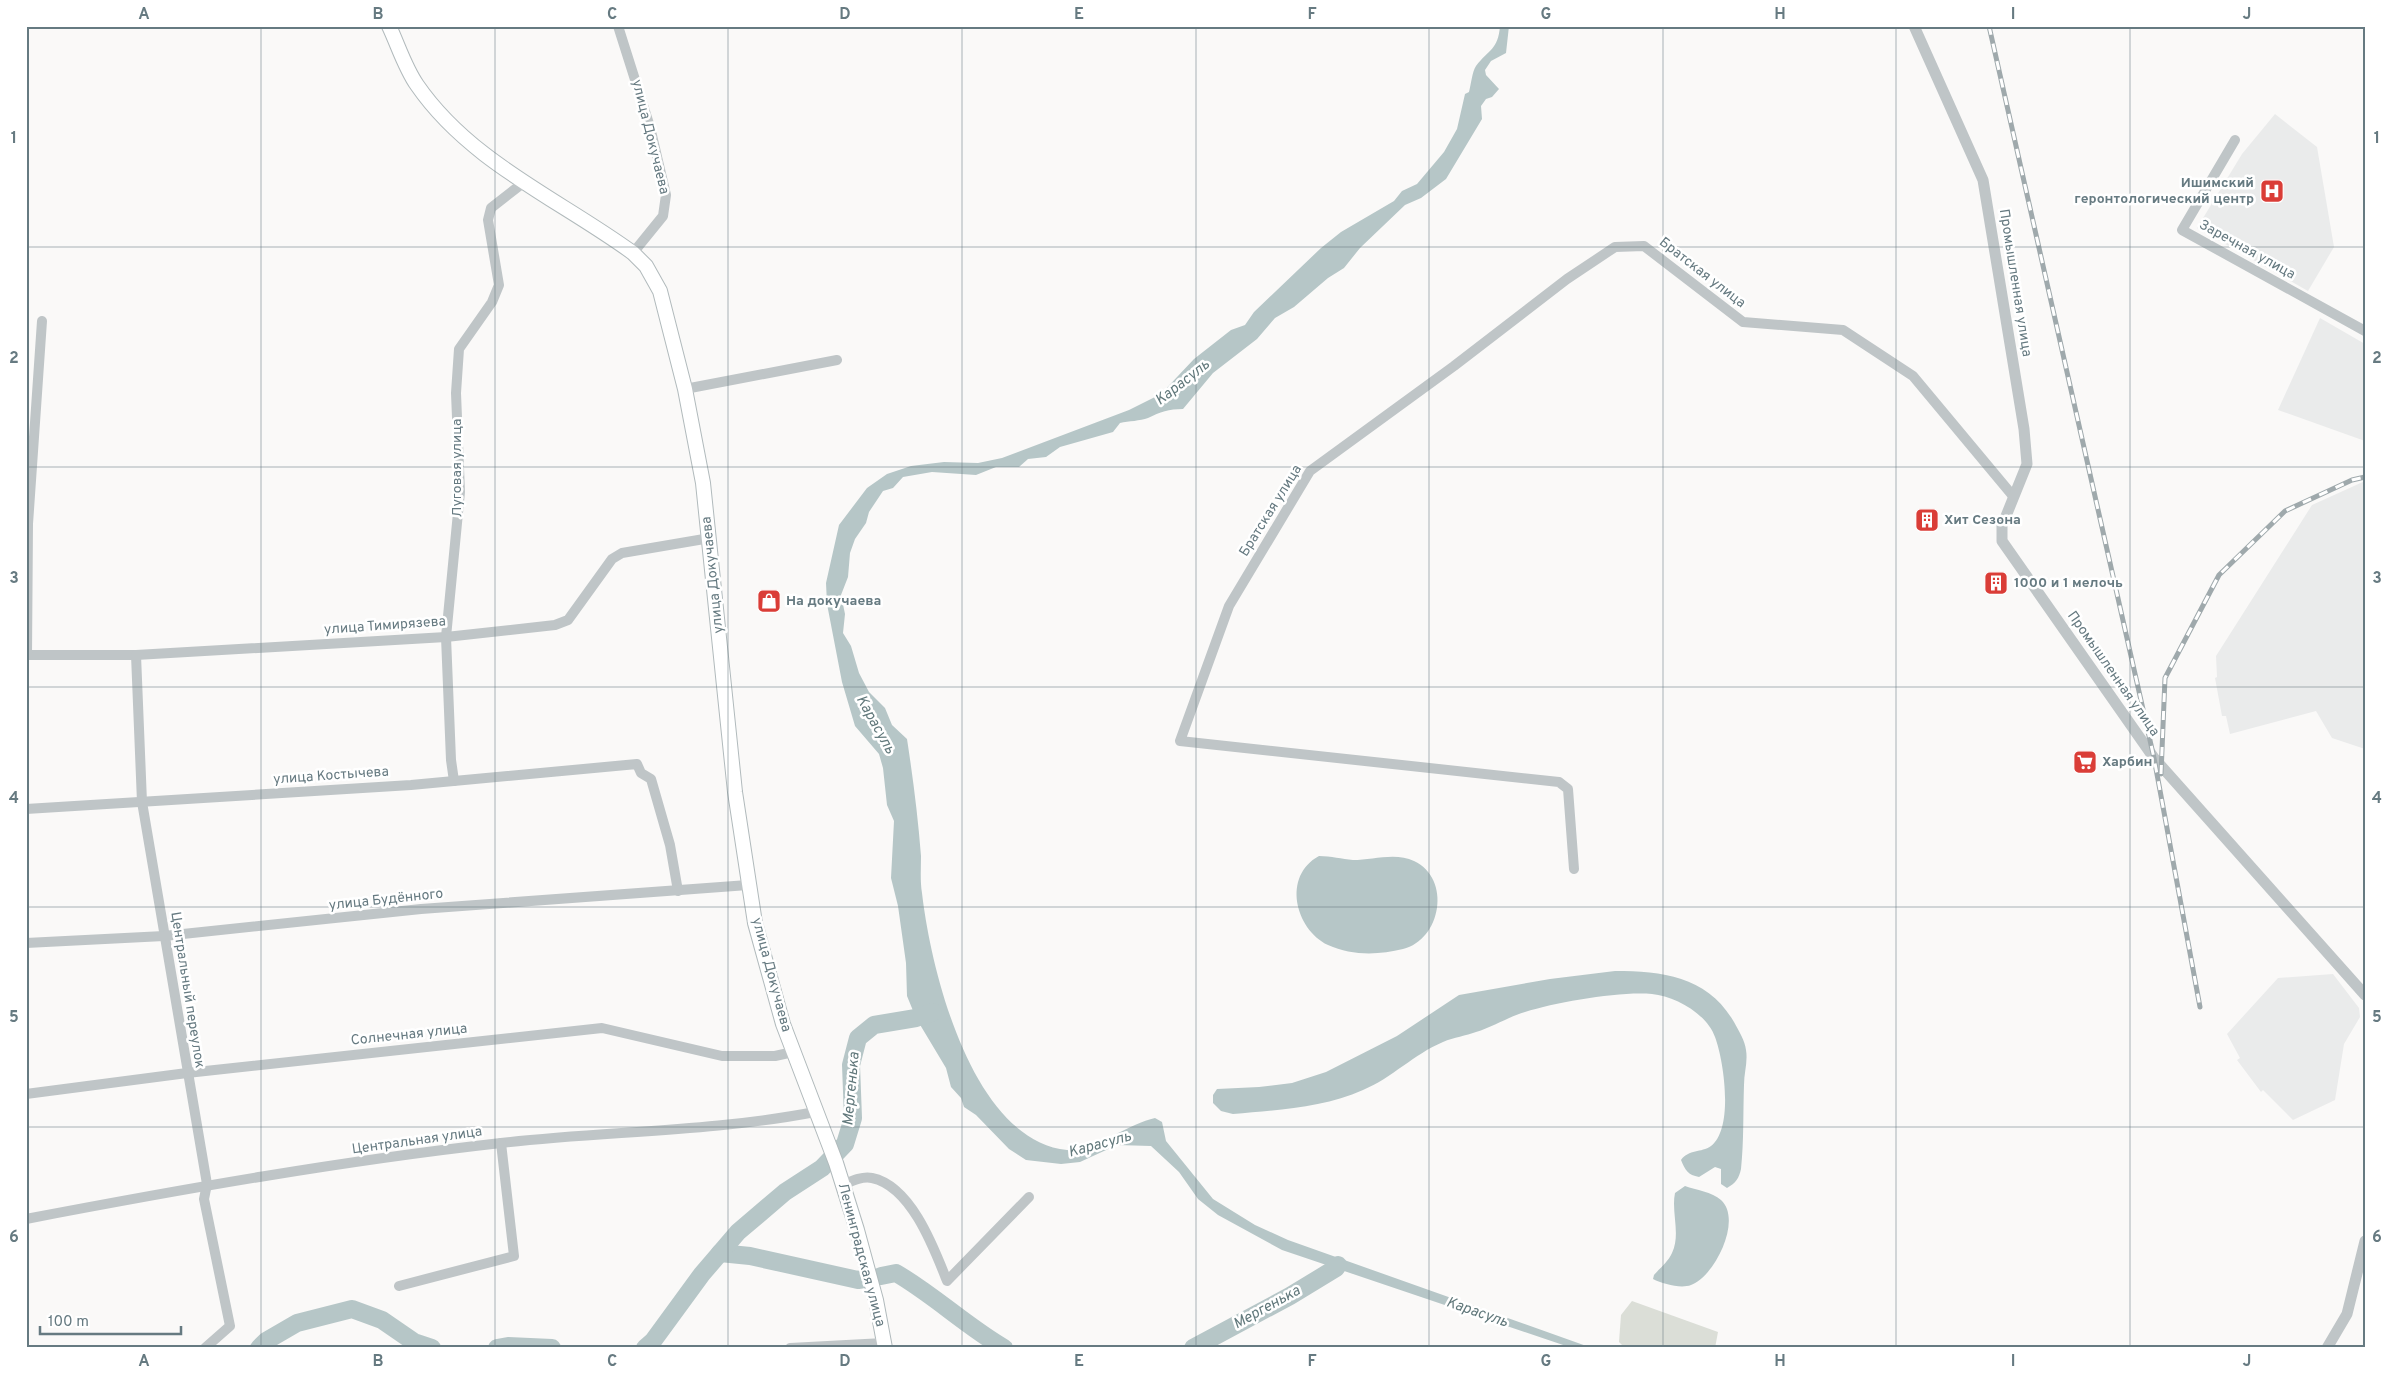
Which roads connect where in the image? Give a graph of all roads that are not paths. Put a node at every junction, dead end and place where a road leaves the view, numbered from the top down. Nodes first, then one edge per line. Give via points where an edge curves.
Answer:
1 (389, 26) edge
2 (618, 26) edge
3 (1914, 26) edge
4 (2235, 140) dead end
5 (522, 183) junction
6 (633, 253) junction
7 (42, 321) dead end
8 (2365, 330) edge
9 (837, 360) dead end
10 (685, 389) junction
11 (2013, 496) junction
12 (27, 524) edge
13 (710, 538) junction
14 (446, 637) junction
15 (27, 655) edge
16 (136, 655) junction
17 (454, 781) junction
18 (142, 802) junction
19 (26, 809) edge
20 (1574, 869) dead end
21 (748, 885) junction
22 (678, 891) junction
23 (164, 936) junction
24 (26, 943) edge
25 (2365, 995) edge
26 (793, 1052) junction
27 (187, 1073) junction
28 (26, 1094) edge
29 (815, 1112) junction
30 (827, 1141) joint
31 (501, 1143) junction
32 (207, 1184) junction
33 (843, 1185) junction
34 (1029, 1197) dead end
35 (26, 1219) edge
36 (2365, 1241) edge
37 (399, 1286) dead end
38 (884, 1346) edge
39 (205, 1348) edge
40 (790, 1348) edge
41 (2327, 1348) edge

1 - 5 main road via 416,84 449,125
2 - 6 street, улица Докучаева via 650,127 666,195 663,216
3 - 11 street, Промышленная улица via 1983,180 2024,428 2027,464
4 - 8 street, Заречная улица via 2182,230
5 - 6 main road
5 - 14 street, Луговая улица via 491,208 488,220 499,285 492,302 459,350 456,393 460,492
6 - 10 main road, улица Докучаева via 646,266 660,292
7 - 12 street
9 - 10 street
10 - 13 main road, улица Докучаева
11 - 20 street, Братская улица via 1913,376 1843,330 1743,322 1644,246 1615,247 1567,279 1310,471 1229,606 1180,741 1559,782 1568,789
11 - 25 street, Промышленная улица via 2002,526 2002,541 2018,566 2154,758
12 - 15 street
13 - 14 street, улица Тимирязева via 622,553 612,559 568,620 555,625
13 - 21 main road, улица Докучаева via 735,792
14 - 16 street, улица Тимирязева
14 - 17 street, Луговая улица
15 - 16 street, улица Тимирязева
16 - 18 street, Центральный переулок
17 - 18 street, улица Костычева
17 - 22 street, улица Костычева via 637,764 640,773 650,779 653,787 670,845
18 - 19 street, улица Костычева
18 - 23 street, Центральный переулок
21 - 22 street, улица Будённого
21 - 26 main road, улица Докучаева via 763,956
22 - 23 street, улица Будённого via 421,909
23 - 24 street, улица Будённого
23 - 27 street, Центральный переулок
26 - 27 street, Солнечная улица via 775,1056 722,1056 602,1028
26 - 29 main road, улица Докучаева
27 - 28 street, Солнечная улица
27 - 32 street, Центральный переулок
29 - 30 main road, улица Докучаева
29 - 31 street, Центральная улица via 663,1131
30 - 33 main road, Ленинградская улица
31 - 32 street, Центральная улица
31 - 37 street via 514,1256
32 - 35 street, Центральная улица
32 - 39 street, Центральный переулок via 204,1199 230,1326
33 - 34 street via 856,1179 872,1178 902,1194 932,1244 947,1280
33 - 38 main road, Ленинградская улица via 876,1300
36 - 41 street via 2347,1314
38 - 40 street

